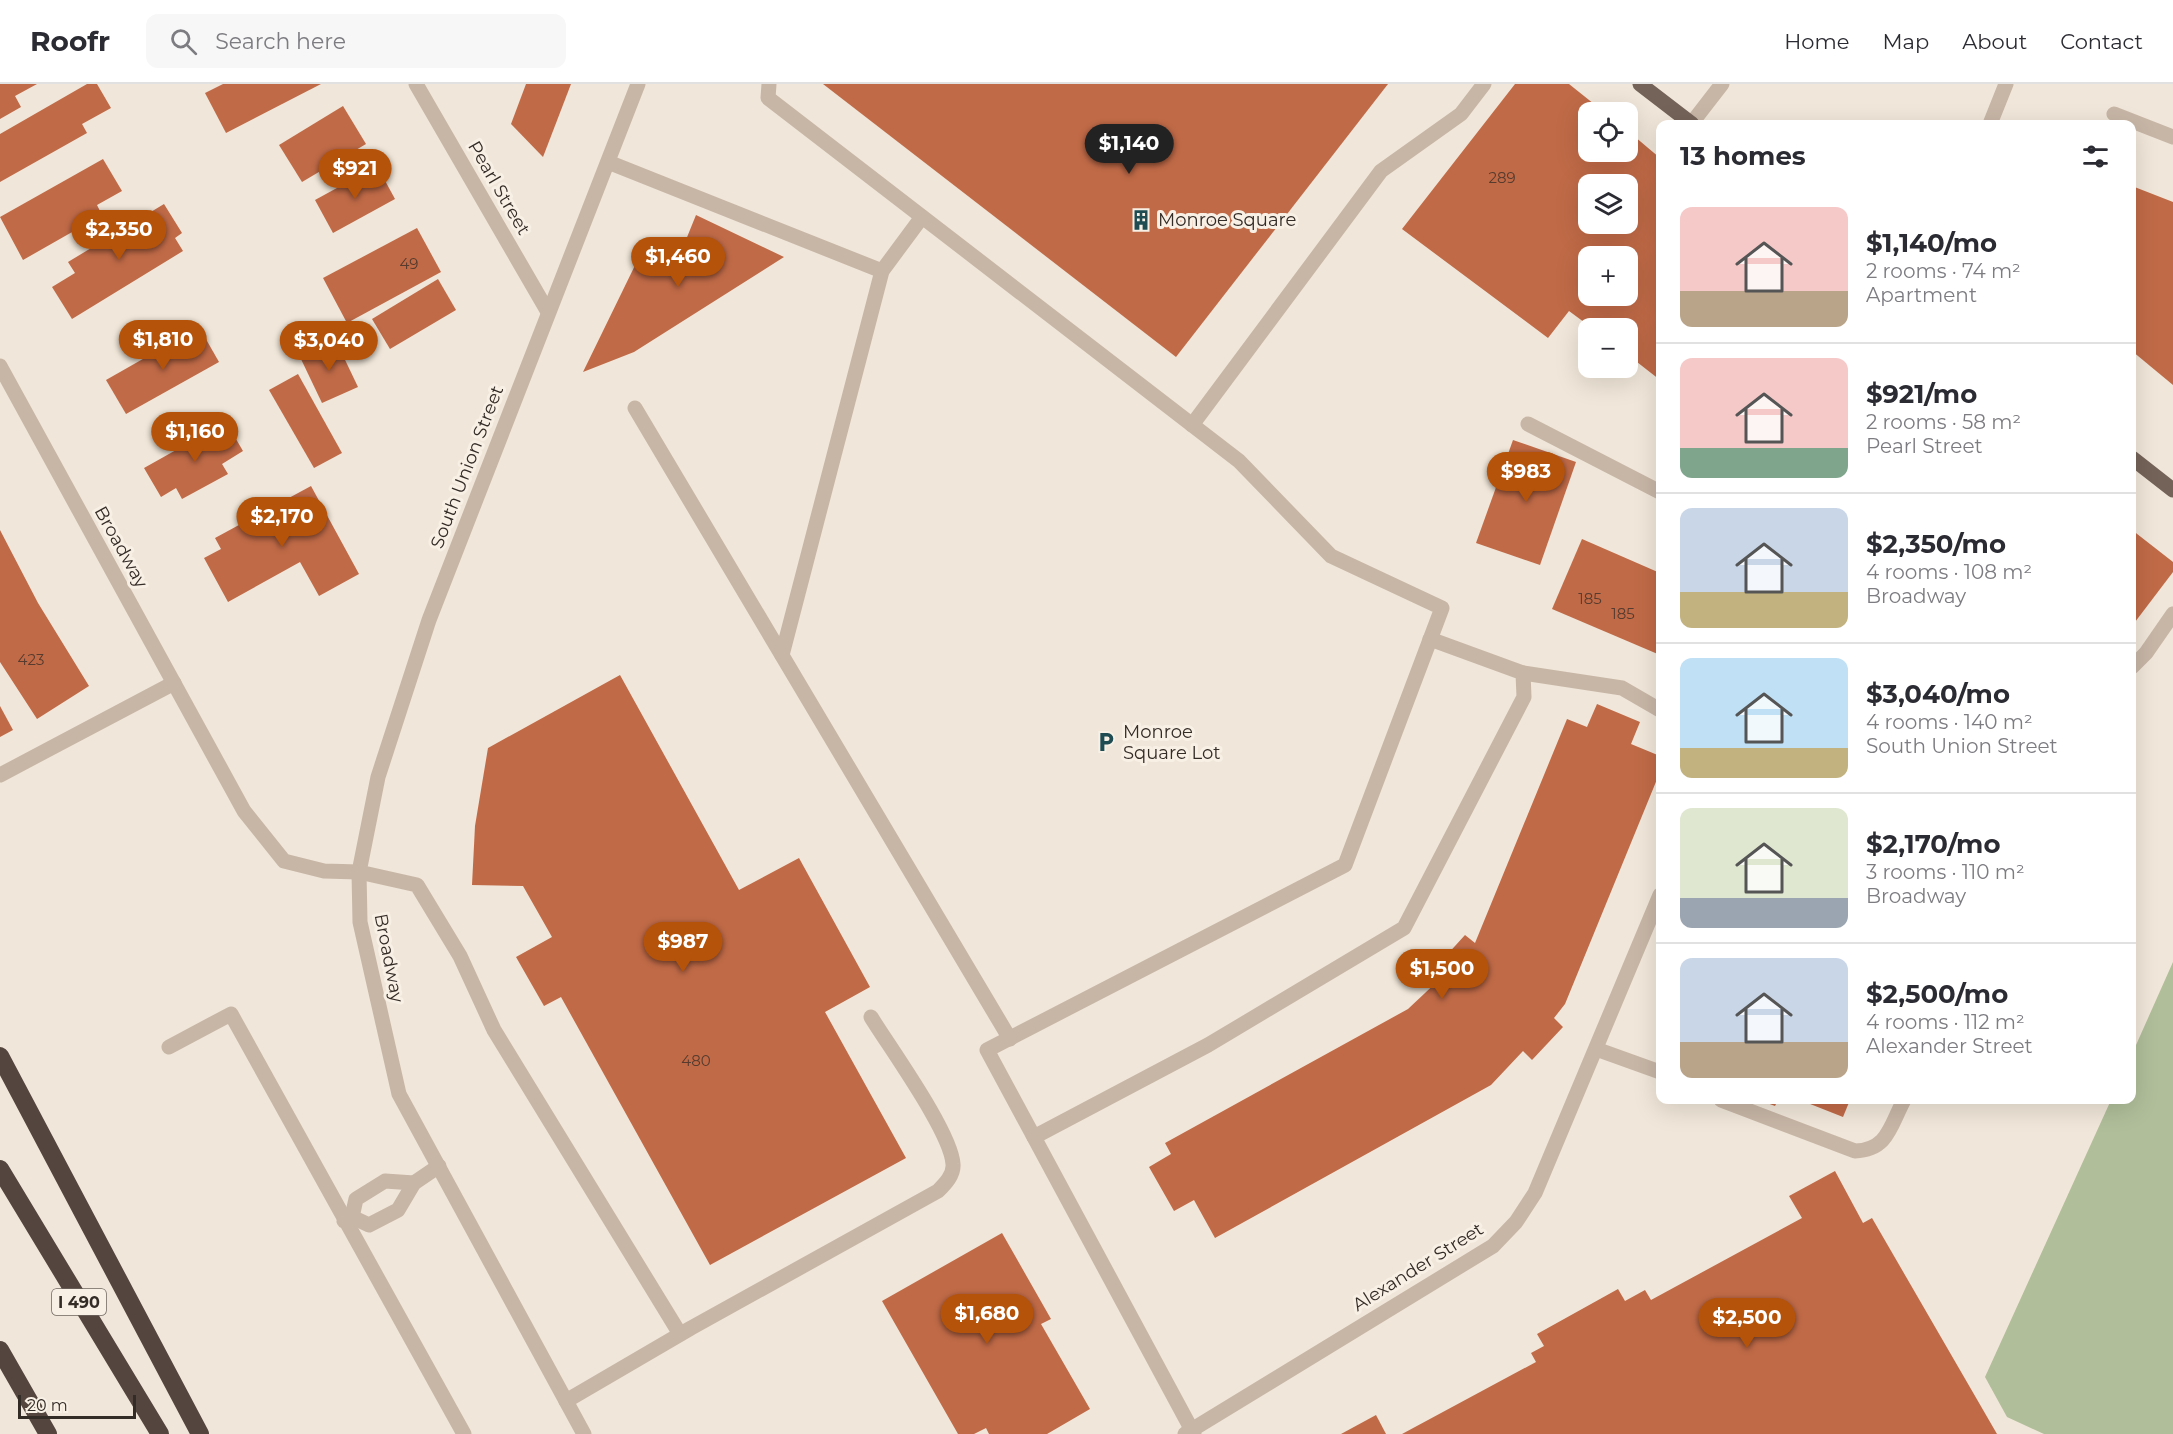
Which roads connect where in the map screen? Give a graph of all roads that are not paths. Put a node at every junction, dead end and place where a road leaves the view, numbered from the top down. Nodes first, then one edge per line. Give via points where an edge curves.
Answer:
1 (416, 84) edge
2 (638, 84) edge
3 (769, 84) edge
4 (1484, 84) edge
5 (1640, 84) edge
6 (1722, 84) edge
7 (2006, 84) edge
8 (2114, 114) dead end
9 (1687, 120) edge
10 (1695, 120) edge
11 (1992, 120) edge
12 (2129, 120) edge
13 (2136, 123) edge
14 (2173, 137) edge
15 (608, 162) junction
16 (922, 217) junction
17 (882, 271) junction
18 (548, 312) junction
19 (0, 366) edge
20 (635, 408) dead end
21 (1528, 424) dead end
22 (1192, 425) junction
23 (2136, 461) edge
24 (1656, 490) edge
25 (2173, 490) edge
26 (2173, 614) edge
27 (1430, 639) junction
28 (782, 655) junction
29 (2136, 663) edge
30 (1522, 673) junction
31 (174, 683) junction
32 (1656, 708) edge
33 (0, 775) edge
34 (359, 872) junction
35 (1656, 905) edge
36 (871, 1017) dead end
37 (1010, 1039) junction
38 (169, 1047) dead end
39 (1596, 1048) junction
40 (0, 1056) edge
41 (1656, 1070) edge
42 (1731, 1104) edge
43 (1902, 1104) edge
44 (1034, 1137) junction
45 (439, 1166) junction
46 (0, 1169) edge
47 (414, 1183) junction
48 (348, 1219) junction
49 (680, 1334) junction
50 (0, 1350) edge
51 (566, 1401) junction
52 (1190, 1433) edge
53 (48, 1434) edge
54 (160, 1434) edge
55 (200, 1434) edge
56 (464, 1434) edge
57 (584, 1434) edge

1 - 18 street, Pearl Street
2 - 15 street, South Union Street
3 - 16 street via 768,98
4 - 22 street via 1461,114 1381,171
5 - 9 main road
6 - 10 street
7 - 11 street
8 - 12 street
13 - 14 street
15 - 17 street
15 - 18 street, South Union Street
16 - 17 street
16 - 22 street
17 - 28 street
18 - 34 street, South Union Street via 429,620 378,777
19 - 31 street, Broadway
20 - 28 street
21 - 24 street
22 - 27 street via 1239,461 1331,556 1442,608
23 - 25 main road
26 - 29 street
27 - 30 street
27 - 37 street via 1345,865
28 - 37 street
30 - 32 street via 1622,688
30 - 44 street via 1524,697 1404,928 1208,1045
31 - 33 street
31 - 34 street, Broadway via 244,811 284,861 324,871
34 - 45 street, Broadway via 360,922 399,1094
34 - 49 street via 417,885 460,956 495,1030
35 - 39 street, Alexander Street
36 - 49 street via 948,1141 954,1166 948,1183
37 - 44 street via 987,1050
38 - 48 street via 231,1014
39 - 41 street
39 - 52 street, Alexander Street via 1535,1193 1516,1222 1493,1246
40 - 55 highway
42 - 43 street via 1854,1151 1870,1150 1881,1144
44 - 52 street
45 - 47 street
45 - 51 street, Broadway
46 - 54 highway, I 490
47 - 48 street via 385,1181 356,1199
47 - 48 street via 398,1210 369,1225
48 - 56 street
49 - 51 street
50 - 53 highway
51 - 57 street, Broadway

